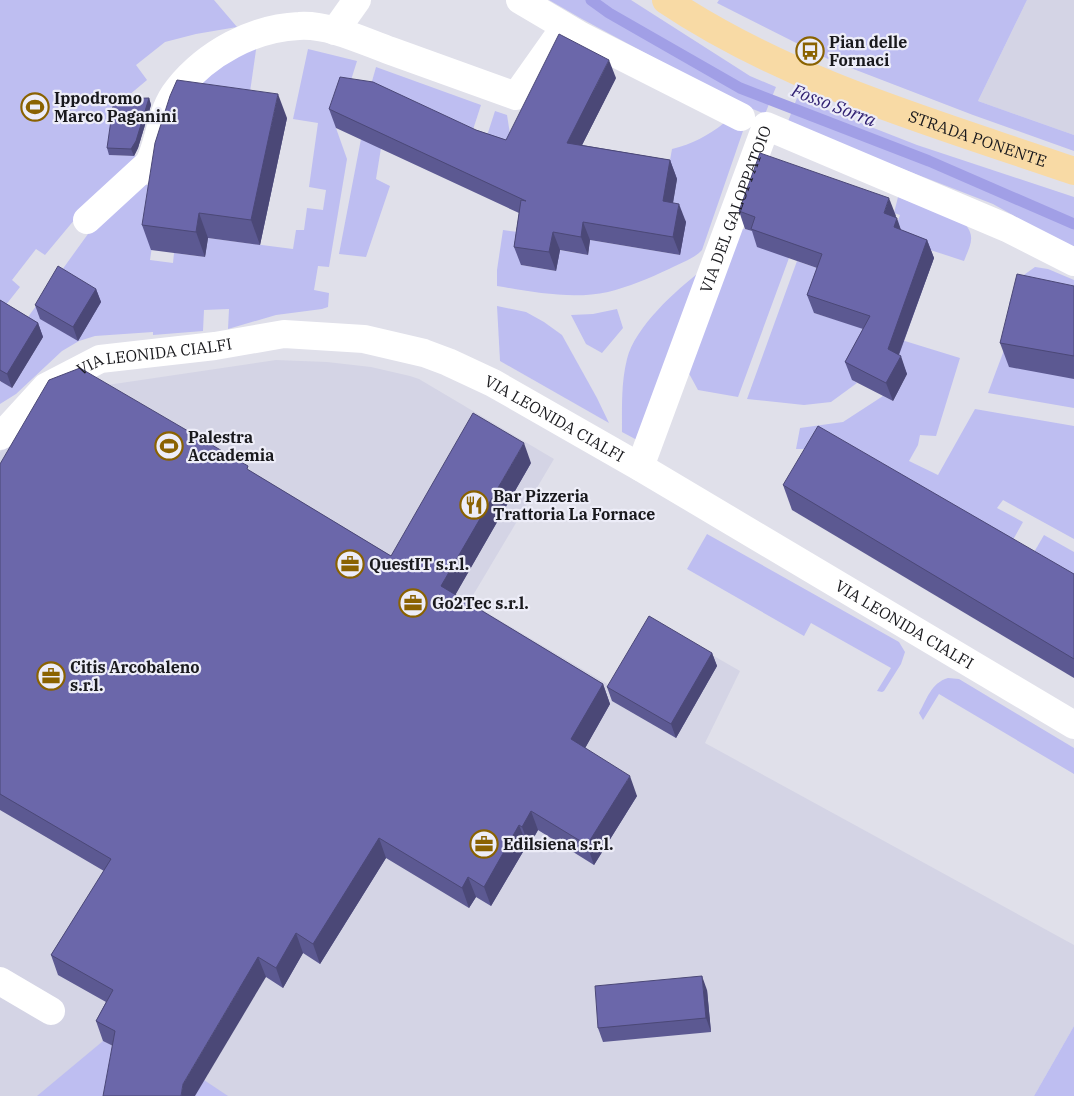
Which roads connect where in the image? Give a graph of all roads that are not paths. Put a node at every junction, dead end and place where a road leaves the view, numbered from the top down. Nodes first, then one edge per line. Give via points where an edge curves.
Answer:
1 (358, 0) edge
2 (520, 0) edge
3 (666, 0) edge
4 (564, 28) junction
5 (334, 30) junction
6 (741, 117) dead end
7 (1074, 171) edge
8 (87, 220) dead end
9 (1074, 262) edge
10 (0, 436) edge
11 (640, 467) junction
12 (1074, 725) edge
13 (0, 981) edge
14 (51, 1011) dead end

1 - 5 street
2 - 4 street
3 - 7 main road, STRADA PONENTE via 754,52 809,76
4 - 5 street via 516,96
4 - 6 street
5 - 8 street via 301,26 267,30 235,43 199,68 166,107 149,163
9 - 11 street, VIA DEL GALOPPATOIO via 1007,228 766,126
10 - 11 street, VIA LEONIDA CIALFI via 46,387 100,359 215,346 284,334 364,338 448,362 493,383
11 - 12 street, VIA LEONIDA CIALFI
13 - 14 street

